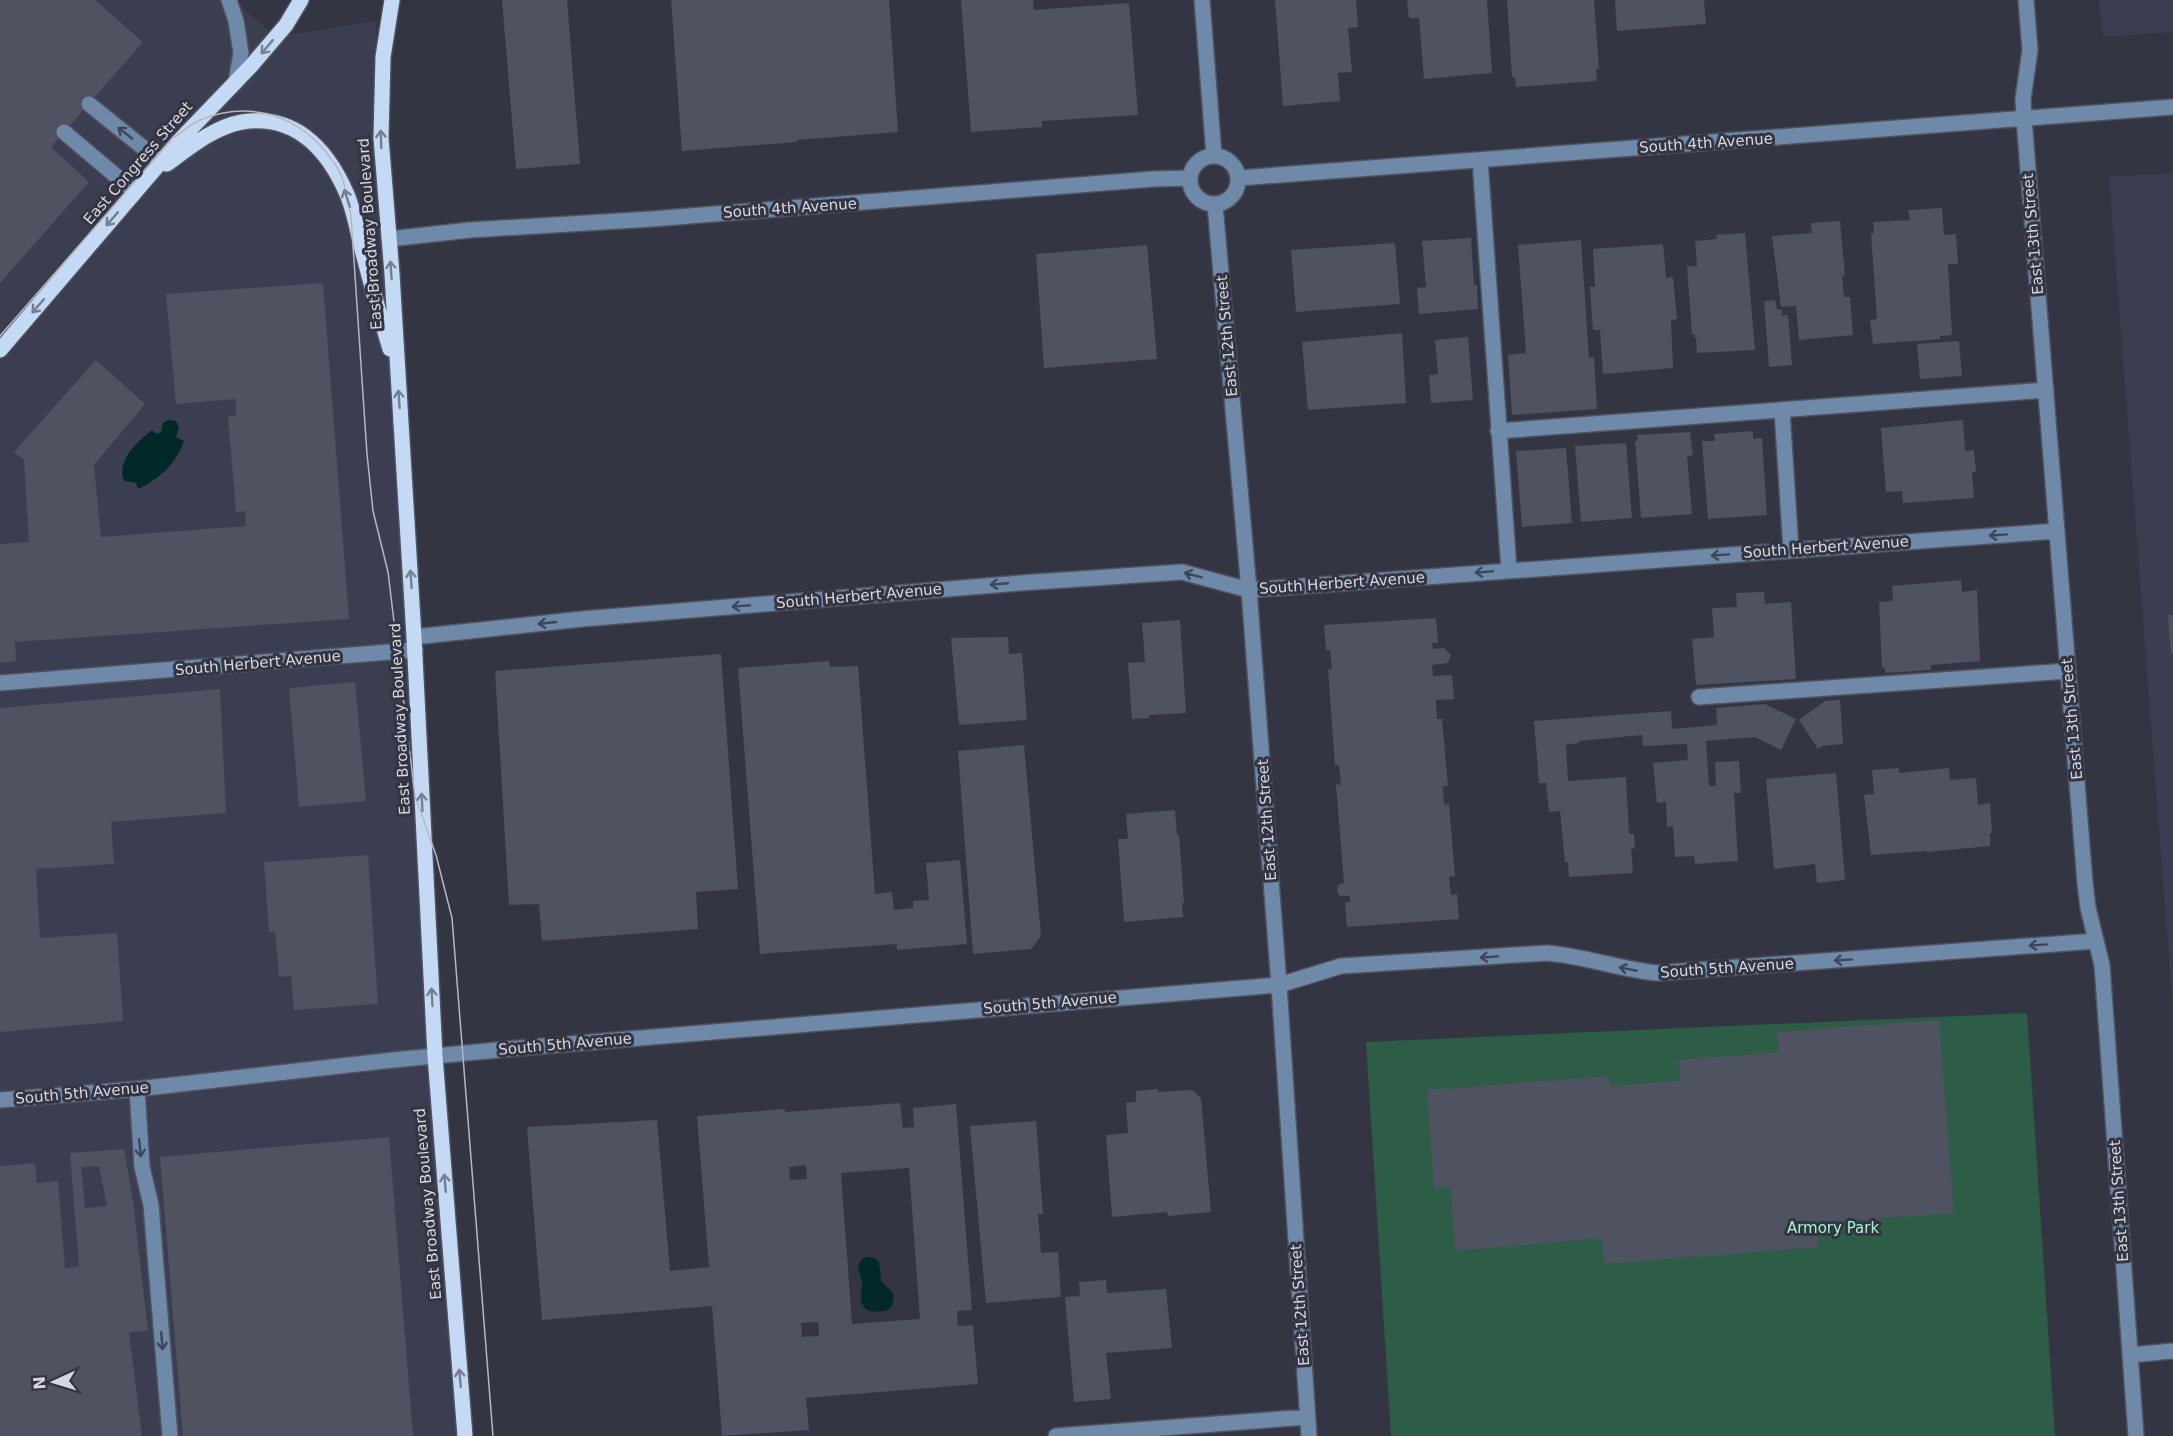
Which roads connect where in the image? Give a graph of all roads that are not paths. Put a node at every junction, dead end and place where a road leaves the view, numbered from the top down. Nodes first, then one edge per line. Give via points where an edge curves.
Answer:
1 (229, 0) edge
2 (300, 0) edge
3 (392, 0) edge
4 (1202, 0) edge
5 (2026, 0) edge
6 (236, 81) junction
7 (89, 104) dead end
8 (2173, 107) edge
9 (2024, 119) junction
10 (64, 132) dead end
11 (1214, 156) junction
12 (1480, 160) junction
13 (161, 162) junction
14 (147, 178) junction
15 (1190, 178) junction
16 (1239, 178) junction
17 (135, 192) junction
18 (1215, 205) junction
19 (389, 239) junction
20 (0, 350) edge
21 (397, 375) junction
22 (2046, 390) junction
23 (1782, 410) junction
24 (1498, 431) junction
25 (2057, 531) junction
26 (1791, 550) junction
27 (1509, 570) junction
28 (1249, 590) junction
29 (415, 644) junction
30 (2068, 671) junction
31 (0, 683) edge
32 (1699, 697) dead end
33 (2096, 941) junction
34 (1280, 985) junction
35 (435, 1056) junction
36 (137, 1089) junction
37 (0, 1100) edge
38 (2173, 1351) edge
39 (2130, 1355) junction
40 (1307, 1417) junction
41 (170, 1436) edge
42 (465, 1436) edge
43 (1056, 1436) edge
44 (1309, 1436) edge
45 (2136, 1436) edge

1 - 6 street via 241,53
2 -> 6 main road, East Congress Street via 286,25
19 -> 3 main road, East Broadway Boulevard via 381,138 383,57
4 - 11 street
5 - 9 street, East 13th Street via 2030,50
6 - 13 main road, East Congress Street
13 -> 7 street
8 - 9 street, South 4th Avenue
9 - 12 street, South 4th Avenue
9 - 22 street, East 13th Street
10 - 17 street
11 - 15 street via 1196,164
11 - 16 street via 1232,163
12 - 16 street, South 4th Avenue
12 - 24 street
13 - 14 main road, East Congress Street
14 - 17 main road, East Congress Street
21 -> 14 main road via 347,193 315,143 288,125 241,122 207,135
15 - 18 street via 1200,200
15 - 19 street, South 4th Avenue
16 - 18 street via 1230,199
17 -> 20 main road, East Congress Street
18 - 28 street, East 12th Street
21 -> 19 main road, East Broadway Boulevard
29 -> 21 main road, East Broadway Boulevard
22 - 23 street
22 - 25 street, East 13th Street
23 - 24 street
23 - 26 street
24 - 27 street
25 -> 26 street, South Herbert Avenue
25 - 30 street, East 13th Street
26 -> 27 street, South Herbert Avenue
27 -> 28 street, South Herbert Avenue
28 -> 29 street, South Herbert Avenue via 1182,572 593,618
28 - 34 street, East 12th Street
29 - 31 street, South Herbert Avenue
35 -> 29 main road, East Broadway Boulevard
30 - 32 street
30 - 33 street, East 13th Street via 2085,883
33 -> 34 street, South 5th Avenue via 1657,974 1569,954 1547,953 1341,966
33 - 39 street, East 13th Street via 2102,965
34 - 35 street, South 5th Avenue
34 - 40 street, East 12th Street
35 - 36 street, South 5th Avenue
42 -> 35 main road, East Broadway Boulevard
36 - 37 street, South 5th Avenue
36 -> 41 street via 140,1150 152,1205
38 - 39 street
39 - 45 street, East 13th Street
40 - 43 street
40 - 44 street, East 12th Street

